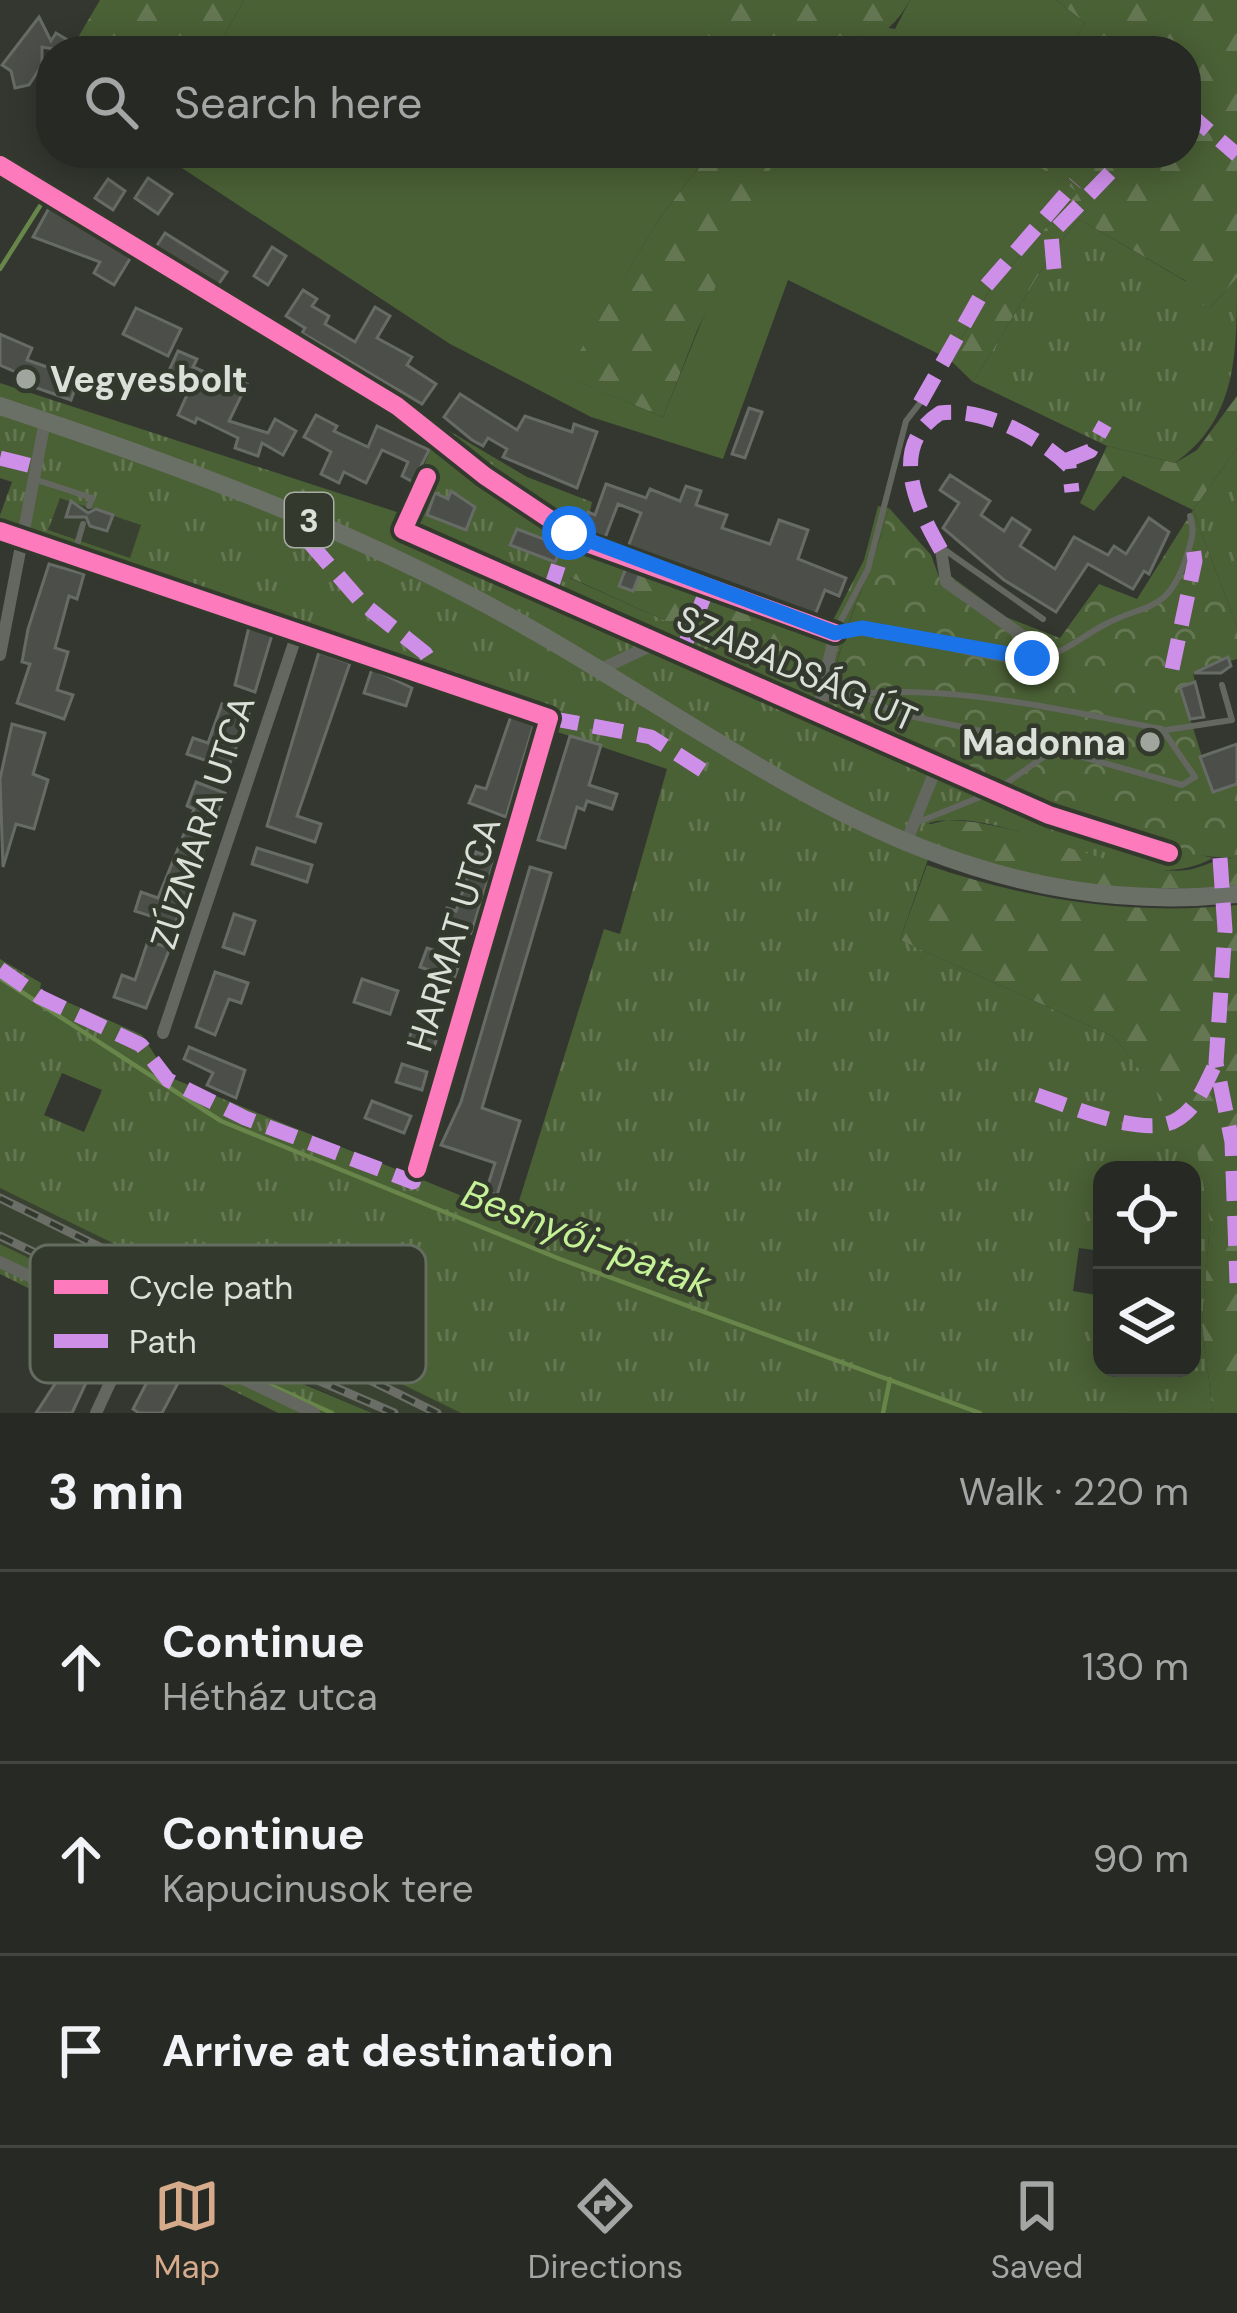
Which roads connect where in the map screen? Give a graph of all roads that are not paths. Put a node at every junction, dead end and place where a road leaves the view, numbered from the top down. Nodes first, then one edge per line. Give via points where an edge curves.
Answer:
1 (0, 165) edge
2 (920, 403) dead end
3 (0, 406) edge
4 (45, 421) junction
5 (427, 477) dead end
6 (34, 479) junction
7 (89, 506) dead end
8 (1190, 516) dead end
9 (83, 524) dead end
10 (0, 531) edge
11 (23, 539) junction
12 (941, 550) joint
13 (73, 556) junction
14 (1043, 619) dead end
15 (298, 631) junction
16 (835, 633) junction
17 (659, 642) junction
18 (0, 655) edge
19 (1035, 658) junction
20 (601, 669) junction
21 (1222, 685) dead end
22 (857, 693) junction
23 (818, 706) junction
24 (1162, 730) junction
25 (1055, 748) junction
26 (937, 766) junction
27 (995, 791) junction
28 (914, 824) junction
29 (905, 845) junction
30 (1169, 853) dead end
31 (1237, 894) edge
32 (164, 1033) dead end
33 (417, 1169) dead end
34 (0, 1262) edge
35 (30, 1277) edge
36 (110, 1383) edge
37 (250, 1383) edge
38 (96, 1413) edge
39 (314, 1413) edge

1 - 16 street via 397,406 584,542
2 - 16 lane via 906,421 868,569
3 - 4 main road, 3
4 - 6 street
4 - 20 main road, 3 via 326,526
5 - 17 street, SZABADSÁG ÚT via 403,530
6 - 7 lane via 92,498
6 - 11 street
8 - 19 lane via 1192,540 1165,600
9 - 13 lane
10 - 11 street
11 - 13 street
11 - 18 street
12 - 14 lane
12 - 19 street via 950,586 1030,640
13 - 15 street
15 - 32 street, ZÚZMARA UTCA
15 - 33 street, HARMAT UTCA via 550,718
16 - 19 street via 862,628
16 - 23 street
17 - 20 street, SZABADSÁG ÚT
17 - 23 street, SZABADSÁG ÚT
20 - 29 main road, 3 via 766,773
21 - 24 lane via 1232,720
22 - 23 lane
22 - 24 lane via 932,692
22 - 25 lane via 896,713
23 - 26 street, SZABADSÁG ÚT
24 - 25 lane via 1194,771 1189,784
25 - 27 lane
26 - 27 street, SZABADSÁG ÚT
26 - 28 street, SZABADSÁG ÚT
27 - 28 lane
27 - 30 street, SZABADSÁG ÚT
28 - 29 street, SZABADSÁG ÚT
29 - 31 main road, 3 via 1071,891
34 - 35 street
36 - 38 street
37 - 39 street

